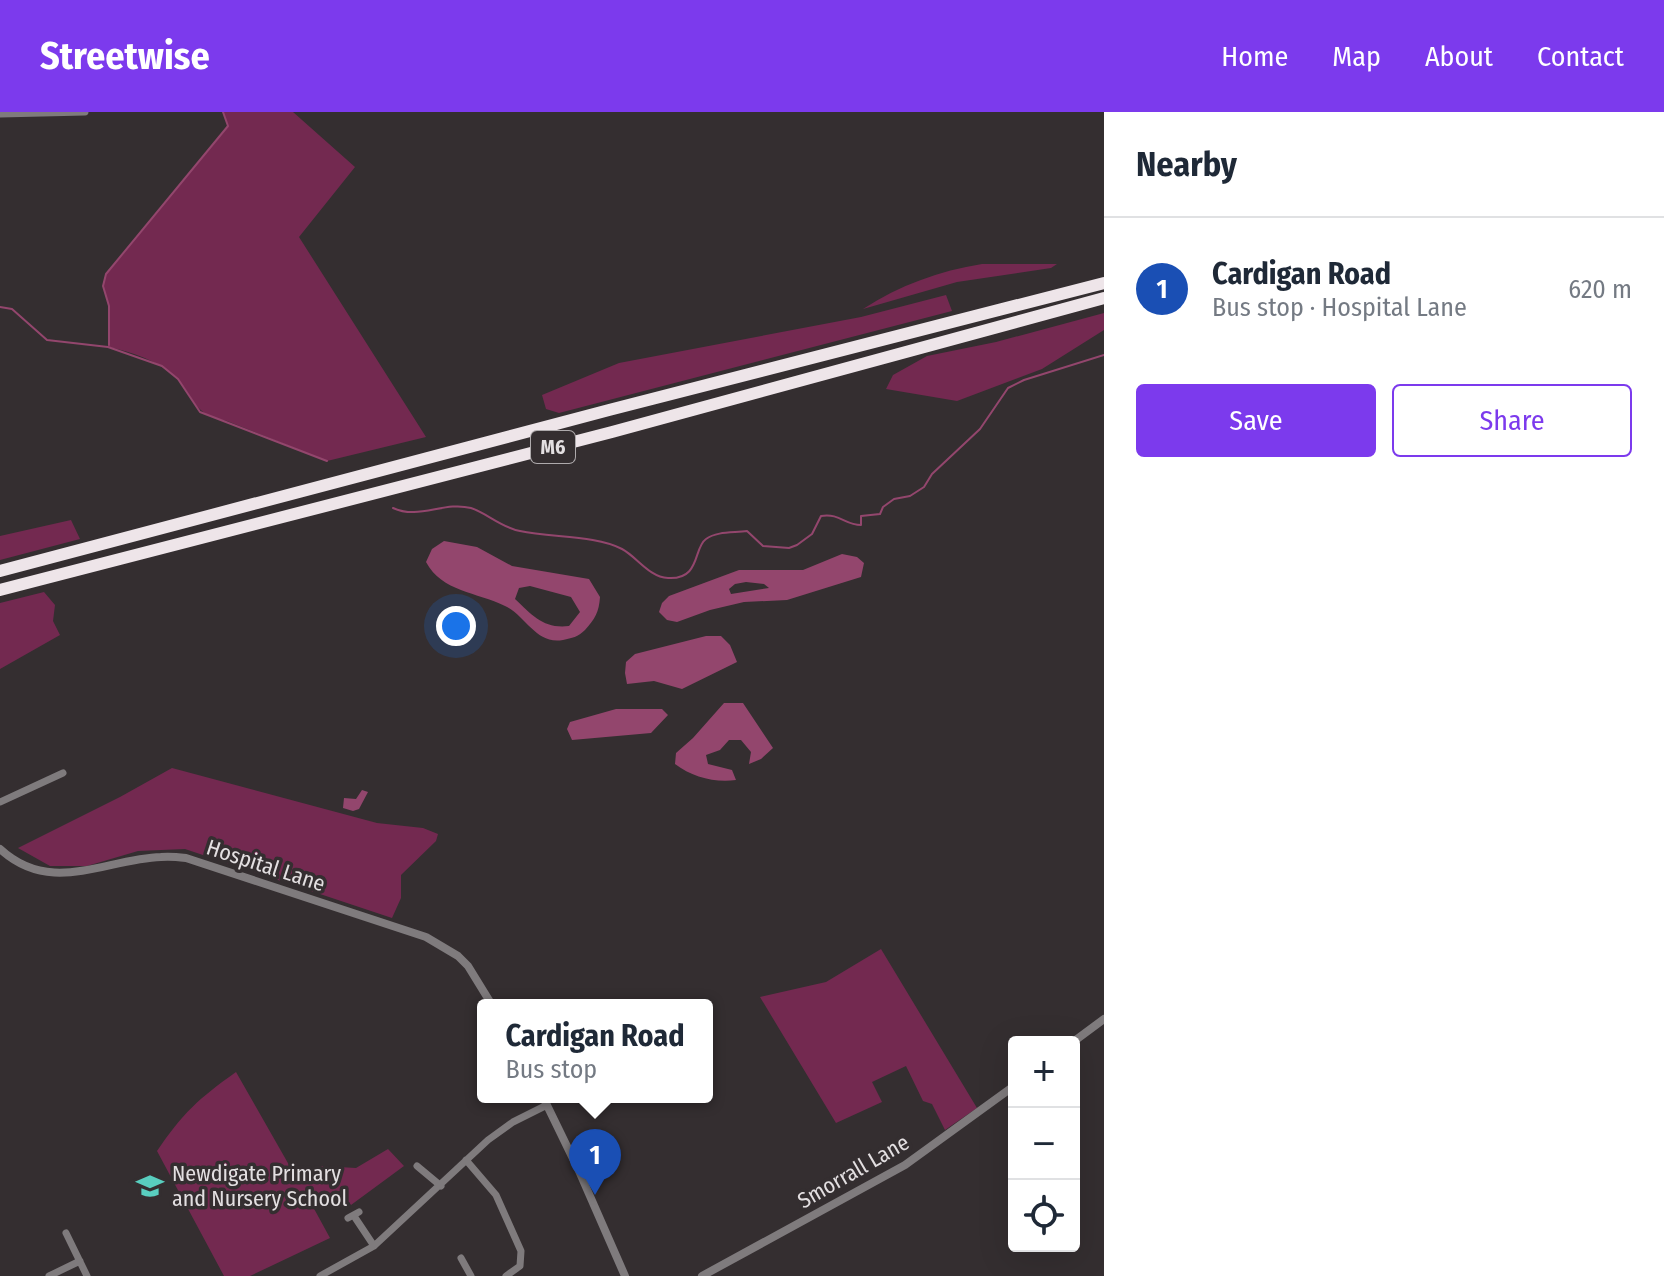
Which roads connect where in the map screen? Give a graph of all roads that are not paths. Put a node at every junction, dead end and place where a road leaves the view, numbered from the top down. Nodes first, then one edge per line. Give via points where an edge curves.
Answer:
1 (85, 112) edge
2 (0, 114) edge
3 (1104, 283) edge
4 (1104, 298) edge
5 (0, 571) edge
6 (0, 590) edge
7 (63, 773) dead end
8 (0, 802) edge
9 (0, 849) edge
10 (488, 999) edge
11 (1104, 1019) edge
12 (1080, 1037) edge
13 (1008, 1090) edge
14 (542, 1103) edge
15 (546, 1103) edge
16 (466, 1160) junction
17 (417, 1166) dead end
18 (441, 1186) junction
19 (354, 1215) dead end
20 (66, 1233) dead end
21 (374, 1246) junction
22 (461, 1258) dead end
23 (80, 1261) junction
24 (49, 1276) edge
25 (87, 1276) edge
26 (320, 1276) edge
27 (471, 1276) edge
28 (506, 1276) edge
29 (625, 1276) edge
30 (702, 1276) edge

1 - 2 street
3 - 5 highway, M6
4 - 6 highway, M6
7 - 8 street
9 - 10 street, Hospital Lane via 21,864 55,873 186,858 426,937 458,956
11 - 12 street
13 - 30 street, Smorrall Lane via 905,1165
14 - 16 street
15 - 29 street
16 - 18 street
16 - 28 street via 492,1187 521,1251 520,1266
17 - 18 street
18 - 21 street
19 - 21 street
20 - 23 street
21 - 26 street
22 - 27 street
23 - 24 street
23 - 25 street

